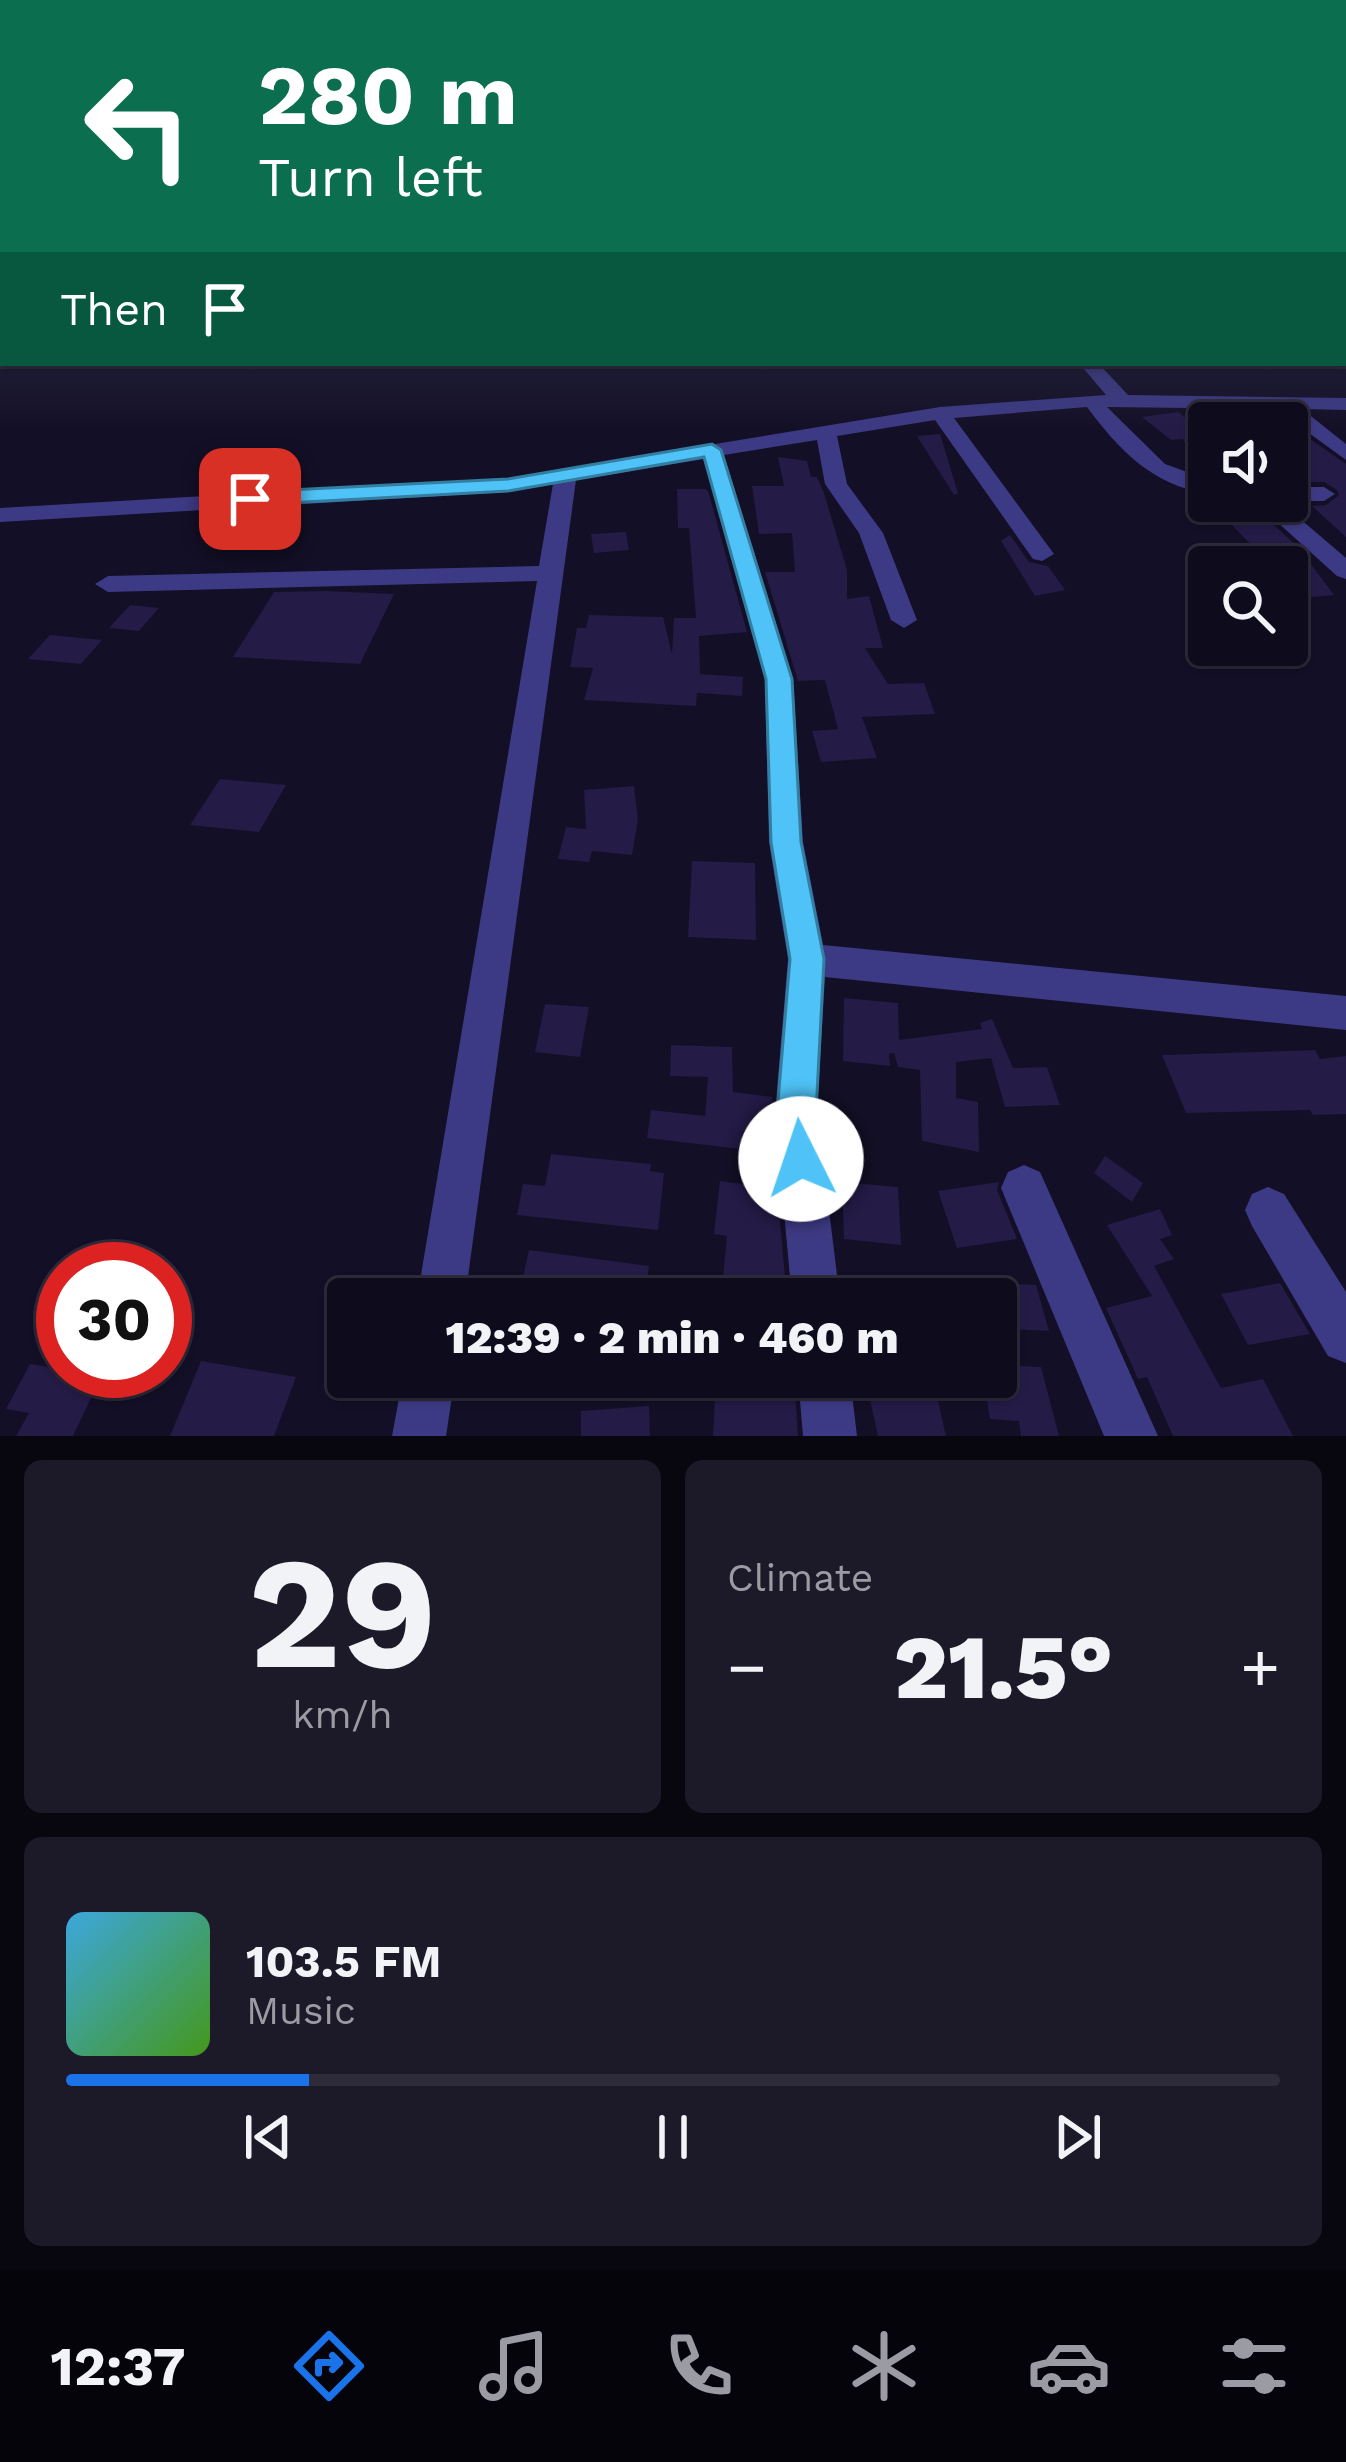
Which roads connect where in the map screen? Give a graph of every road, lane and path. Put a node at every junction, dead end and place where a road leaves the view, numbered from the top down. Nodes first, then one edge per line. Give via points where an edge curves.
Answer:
1 (1091, 366) edge
2 (1092, 401) junction
3 (1121, 401) junction
4 (1201, 402) edge
5 (1308, 403) edge
6 (1346, 404) edge
7 (940, 413) junction
8 (1308, 424) edge
9 (826, 431) junction
10 (712, 450) junction
11 (1346, 454) edge
12 (565, 478) junction
13 (1188, 483) edge
14 (1308, 494) edge
15 (1324, 494) dead end
16 (0, 515) edge
17 (1289, 522) edge
18 (1042, 554) dead end
19 (1346, 571) edge
20 (549, 573) junction
21 (108, 584) dead end
22 (904, 620) dead end
23 (807, 959) junction
24 (1346, 1013) edge
25 (1024, 1188) dead end
26 (1268, 1210) dead end
27 (444, 1278) edge
28 (814, 1278) edge
29 (1346, 1338) edge
30 (425, 1398) edge
31 (826, 1398) edge
32 (419, 1436) edge
33 (830, 1436) edge
34 (1131, 1436) edge

1 - 3 street
2 - 3 street
2 - 7 street
2 - 13 street via 1166,477
3 - 4 street
5 - 6 street
7 - 9 street
7 - 18 street
8 - 11 street
9 - 10 street
9 - 22 street via 836,484 871,533
10 - 12 street
10 - 23 street via 779,679 786,842
12 - 16 street
12 - 20 street
14 - 15 street
17 - 19 street
20 - 21 street
20 - 27 street
23 - 24 street
23 - 28 street via 796,1113
25 - 34 street
26 - 29 street
30 - 32 street
31 - 33 street

